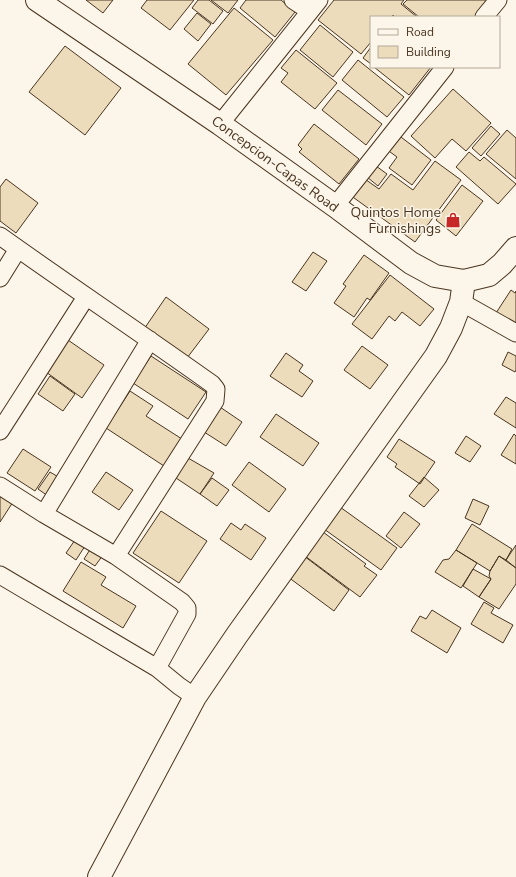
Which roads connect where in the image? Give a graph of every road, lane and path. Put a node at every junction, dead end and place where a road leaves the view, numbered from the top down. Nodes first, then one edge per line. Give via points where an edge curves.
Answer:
1 (38, 0) edge
2 (293, 0) edge
3 (498, 0) edge
4 (314, 6) edge
5 (485, 16) edge
6 (444, 68) edge
7 (220, 124) junction
8 (335, 206) junction
9 (0, 236) edge
10 (516, 248) edge
11 (18, 250) junction
12 (0, 278) edge
13 (462, 292) junction
14 (86, 297) junction
15 (516, 332) edge
16 (150, 340) junction
17 (0, 431) edge
18 (0, 486) edge
19 (44, 514) junction
20 (116, 556) junction
21 (0, 575) edge
22 (157, 668) junction
23 (195, 697) junction
24 (99, 877) edge

1 - 7 street, Concepcion-Capas Road
2 - 4 street
3 - 5 street
4 - 7 street
6 - 8 street
7 - 8 street, Concepcion-Capas Road
8 - 13 street, Concepcion-Capas Road via 411,264
9 - 11 street
10 - 13 street, Concepcion-Capas Road via 489,275
11 - 12 street
11 - 14 street
13 - 15 street
13 - 23 street via 451,328 436,356
14 - 16 street
14 - 17 street
16 - 19 street
16 - 20 street via 212,384 216,389 215,401
18 - 19 street
19 - 20 street
20 - 22 street via 187,608 187,614
21 - 22 street
22 - 23 street
23 - 24 street

